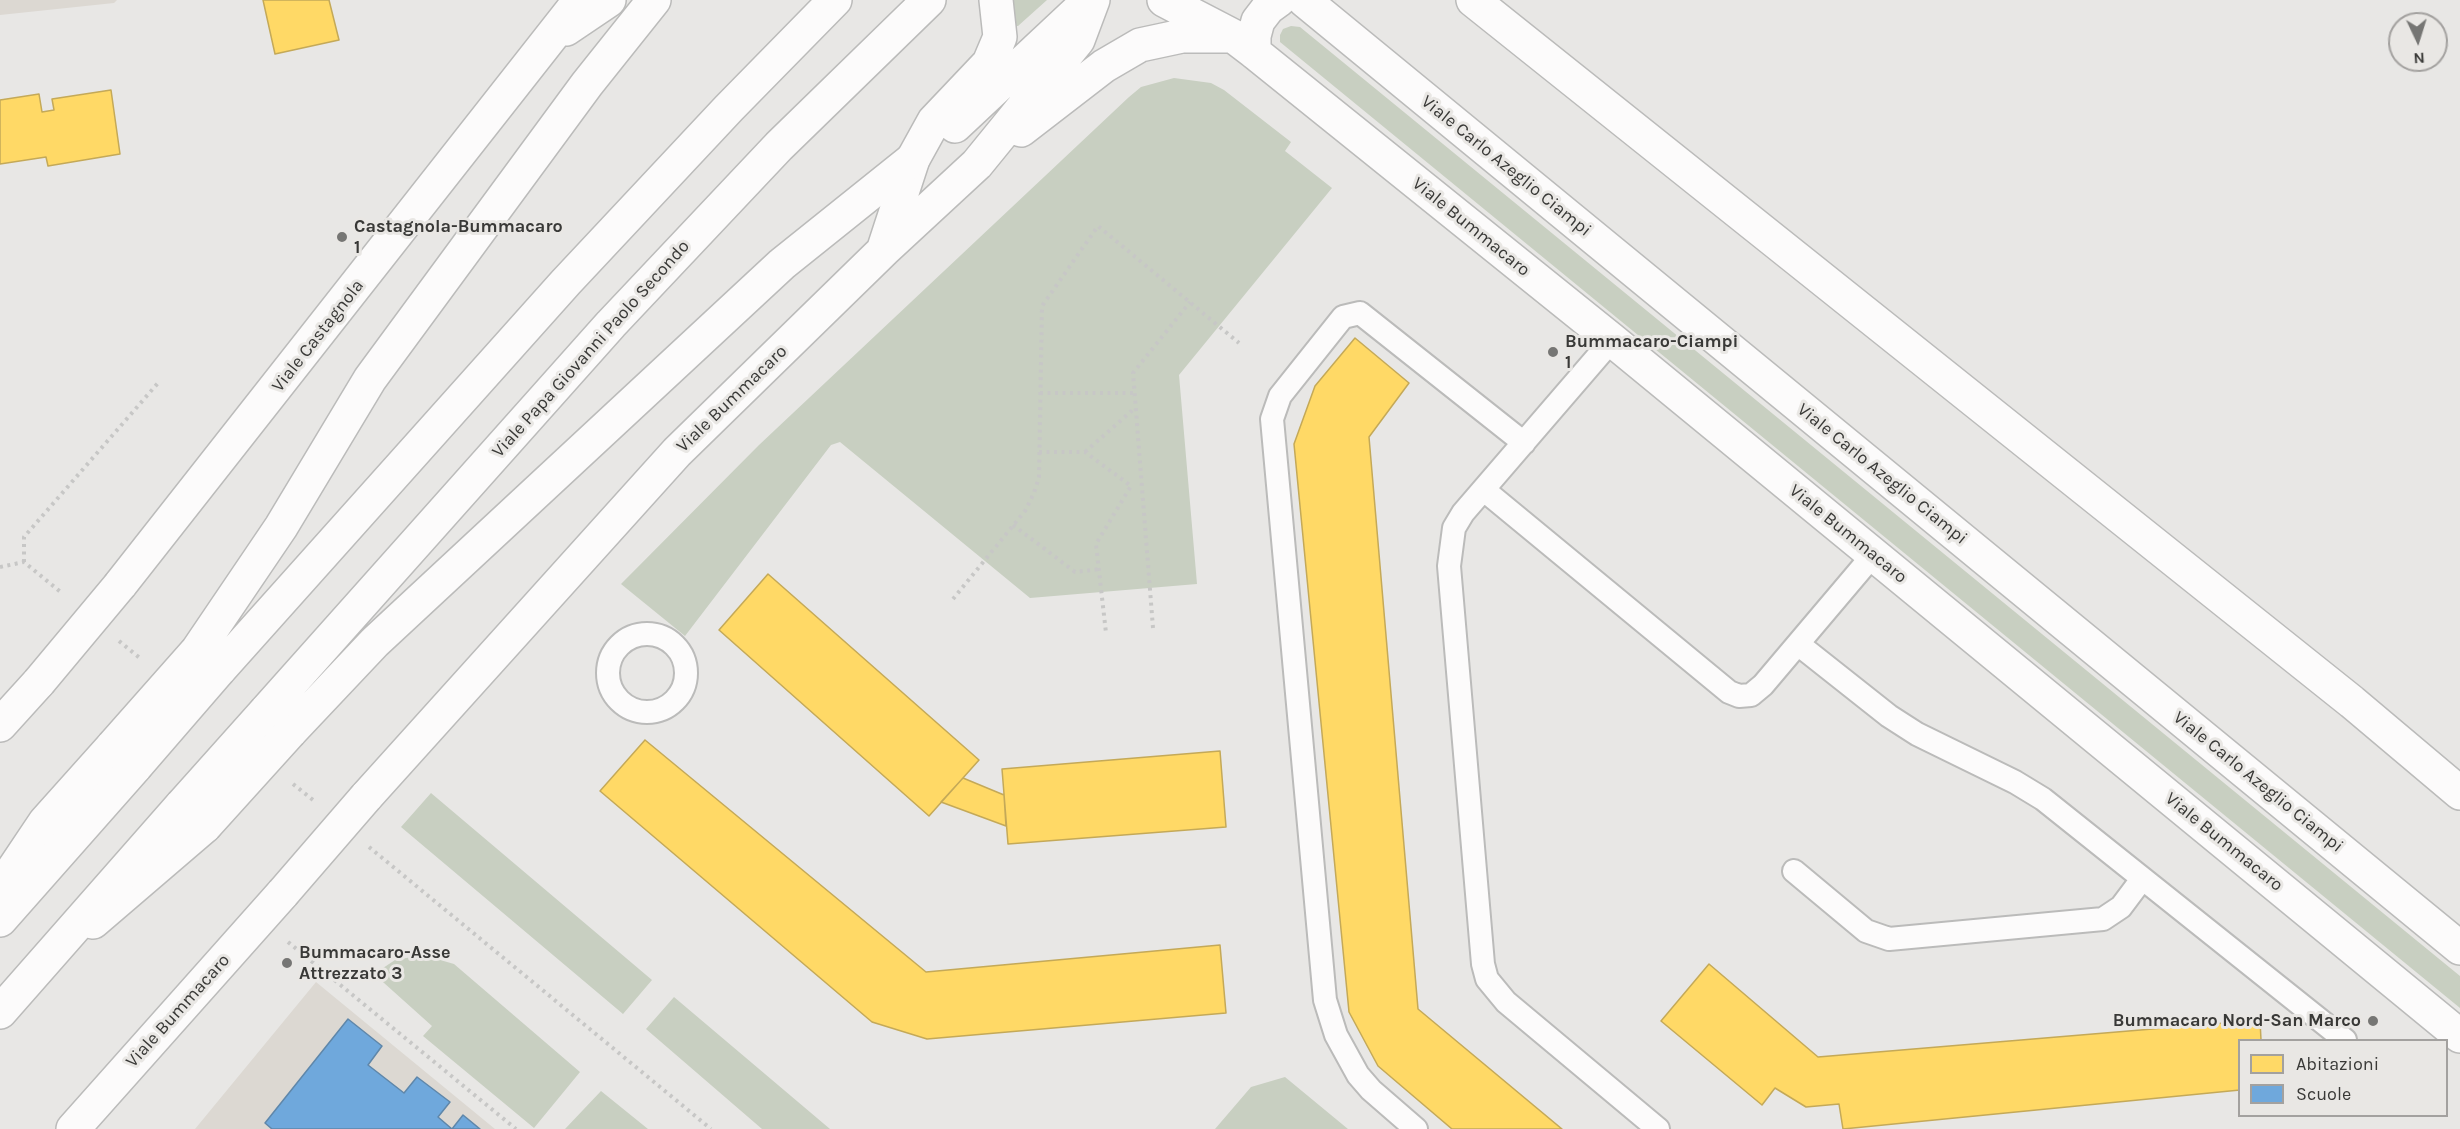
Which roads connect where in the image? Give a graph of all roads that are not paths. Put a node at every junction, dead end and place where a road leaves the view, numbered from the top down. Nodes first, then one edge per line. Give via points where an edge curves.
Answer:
1 (579, 0) edge
2 (609, 0) edge
3 (624, 0) edge
4 (654, 0) edge
5 (835, 0) edge
6 (929, 0) edge
7 (996, 0) edge
8 (1090, 0) edge
9 (1164, 0) edge
10 (1279, 0) edge
11 (1304, 0) edge
12 (1473, 0) edge
13 (551, 39) junction
14 (1244, 44) junction
15 (588, 84) junction
16 (913, 159) junction
17 (977, 164) junction
18 (884, 250) junction
19 (1612, 340) junction
20 (1524, 443) junction
21 (1484, 490) junction
22 (1873, 555) junction
23 (1798, 644) junction
24 (208, 661) junction
25 (278, 721) junction
26 (0, 725) edge
27 (125, 756) junction
28 (2460, 793) edge
29 (1794, 871) dead end
30 (2142, 879) junction
31 (0, 889) edge
32 (0, 920) edge
33 (2460, 948) edge
34 (0, 1012) edge
35 (2460, 1035) edge
36 (2342, 1039) edge
37 (73, 1129) edge
38 (1416, 1129) edge
39 (1658, 1129) edge

1 - 13 main road, Viale Castagnola
2 - 13 main road
3 - 15 main road
4 - 15 main road
5 - 24 main road
6 - 25 main road, Viale Papa Giovanni Paolo Secondo via 779,146 611,324
7 - 16 main road via 1000,37 989,63 934,121
8 - 16 main road via 980,105
8 - 17 main road, Viale Bummacaro via 1078,40
9 - 14 main road, Viale Bummacaro
10 - 14 main road via 1268,8 1258,21 1254,36
11 - 33 main road, Viale Carlo Azeglio Ciampi
12 - 28 main road via 2352,702
13 - 26 main road, Viale Castagnola, bridge via 120,585
14 - 17 main road via 1182,36 1140,45 1104,66
14 - 19 main road, Viale Bummacaro
15 - 24 main road via 370,379 281,527
16 - 18 main road
16 - 25 main road via 773,272 375,642
17 - 18 main road, Viale Bummacaro
18 - 37 main road, Viale Bummacaro, bridge via 677,452
19 - 20 lane
19 - 22 main road, Viale Bummacaro
20 - 21 lane
20 - 38 lane via 1360,313 1343,317 1280,396 1272,419 1325,1000 1336,1035 1358,1075
21 - 23 lane via 1730,692 1751,695 1764,686
21 - 39 lane via 1454,528 1449,566 1482,964 1494,991
22 - 23 lane
22 - 35 main road, Viale Bummacaro
23 - 30 lane via 1881,711 1917,734 2043,799
24 - 27 main road, bridge
25 - 34 main road, bridge via 194,816 39,968
27 - 31 main road via 45,822
27 - 32 main road
29 - 30 lane via 1866,931 1889,939 2103,920 2121,907
30 - 36 lane

